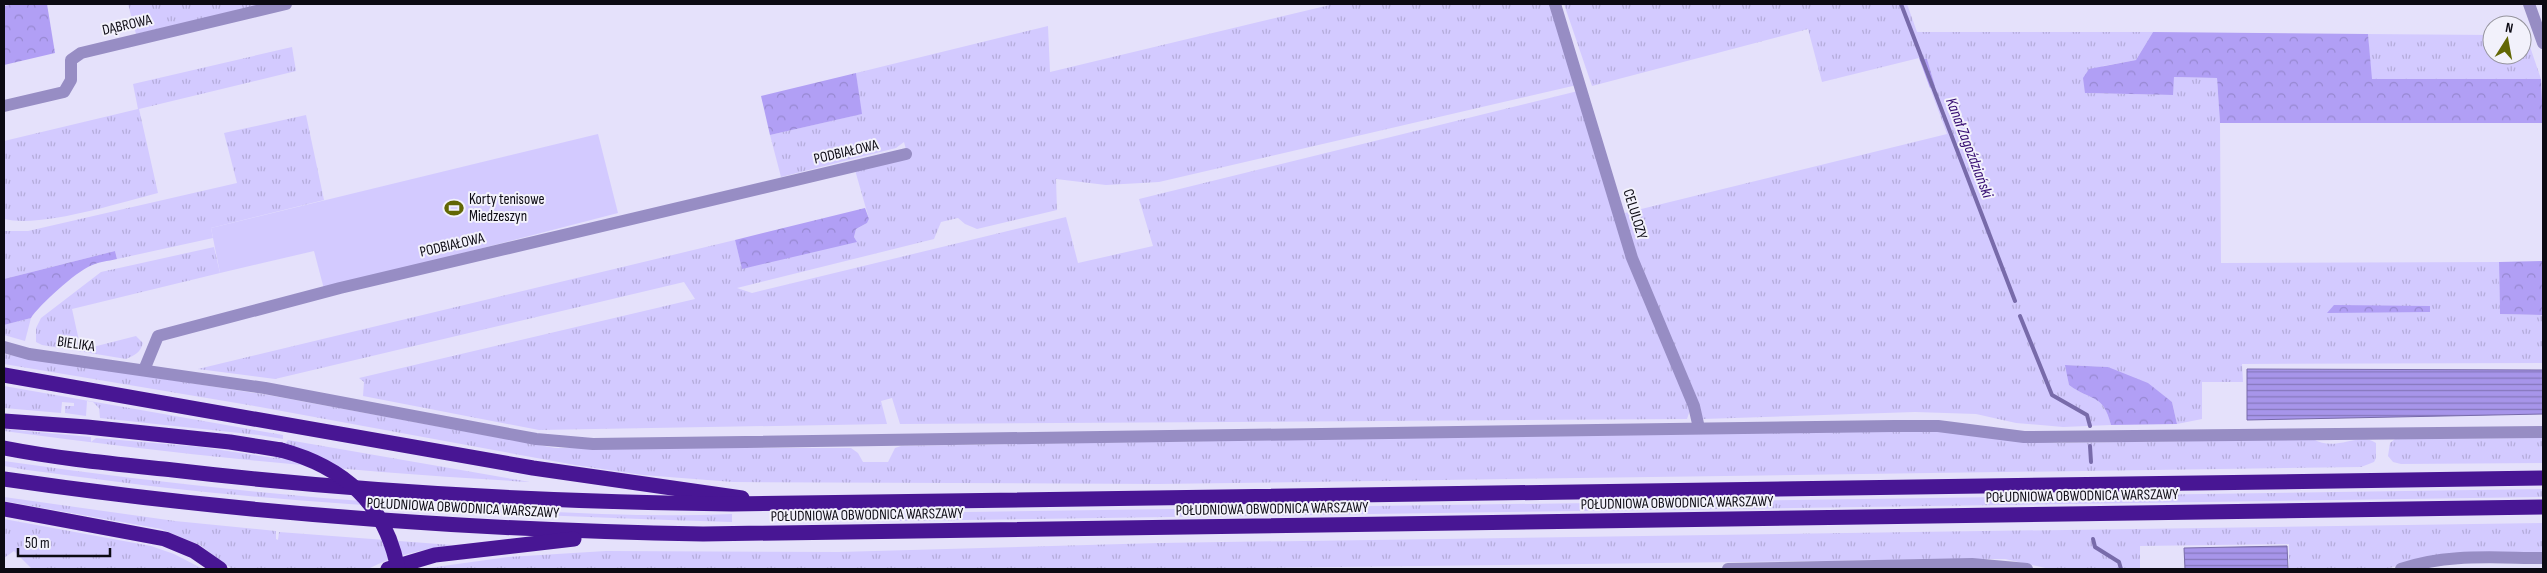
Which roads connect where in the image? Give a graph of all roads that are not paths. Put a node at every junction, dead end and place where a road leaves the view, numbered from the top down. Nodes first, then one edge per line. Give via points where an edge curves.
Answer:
1 (286, 4) edge
2 (1555, 4) edge
3 (2529, 4) edge
4 (2543, 40) edge
5 (4, 106) edge
6 (906, 154) dead end
7 (4, 347) edge
8 (144, 370) junction
9 (4, 375) edge
10 (4, 420) edge
11 (1699, 428) junction
12 (2543, 432) edge
13 (4, 448) edge
14 (4, 478) edge
15 (2543, 478) edge
16 (779, 505) junction
17 (2543, 507) edge
18 (4, 509) edge
19 (630, 533) junction
20 (2543, 558) edge
21 (220, 569) edge
22 (388, 569) edge
23 (398, 569) edge
24 (1728, 569) edge
25 (1781, 569) edge
26 (2026, 569) edge
27 (2401, 569) edge

1 - 5 street, DĄBROWA via 81,53 71,60 71,80 64,92
2 - 11 street, CELULOZY via 1632,258 1694,406
3 - 4 street
6 - 8 street, PODBIAŁOWA via 340,288 158,336
7 - 8 street, BIELIKA via 29,354
8 - 11 street, BIELIKA via 265,388 536,439 593,444
9 - 16 highway via 541,469 707,491
10 - 23 highway, bridge via 240,443 281,450 328,467 369,503 387,534
11 - 12 street, BIELIKA via 1938,426 2052,438
13 - 16 highway, POŁUDNIOWA OBWODNICA WARSZAWY via 215,476 410,492 592,501
14 - 19 highway, POŁUDNIOWA OBWODNICA WARSZAWY via 338,518
15 - 16 highway, POŁUDNIOWA OBWODNICA WARSZAWY
17 - 19 highway, POŁUDNIOWA OBWODNICA WARSZAWY via 822,534
18 - 21 highway via 165,540 194,551
19 - 22 highway via 443,554
20 - 27 street via 2463,558
24 - 25 street
25 - 26 street via 1972,564

